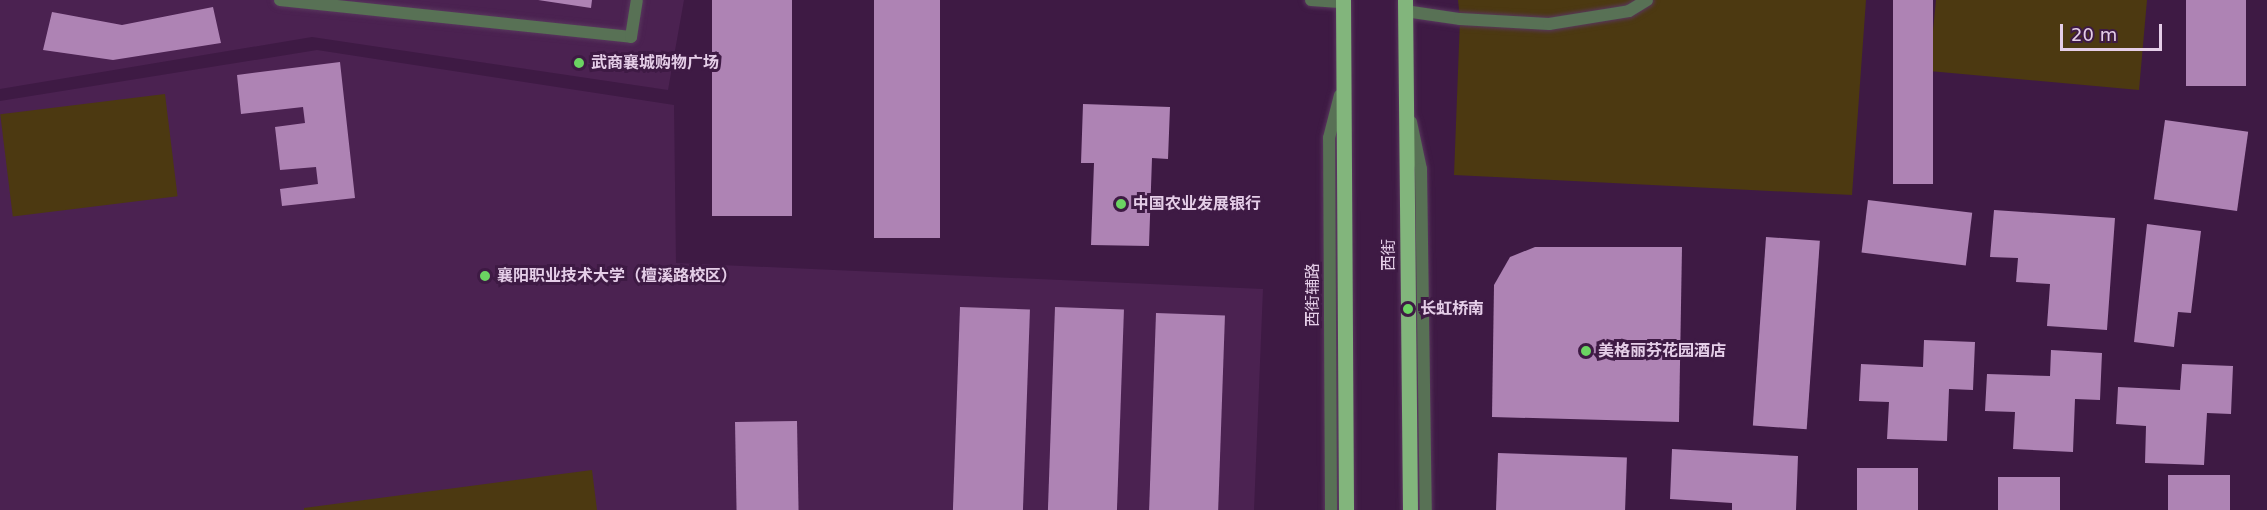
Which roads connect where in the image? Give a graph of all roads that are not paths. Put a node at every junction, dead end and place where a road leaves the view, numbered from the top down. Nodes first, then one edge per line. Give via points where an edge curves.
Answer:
1 (280, 0) edge
2 (637, 0) edge
3 (1311, 0) edge
4 (1647, 0) edge
5 (1342, 1) edge
6 (1405, 6) edge
7 (1343, 82) junction
8 (1406, 100) junction
9 (1331, 510) edge
10 (1346, 510) edge
11 (1410, 510) edge
12 (1426, 510) edge

1 - 2 street via 631,37
3 - 5 street
4 - 6 street via 1629,11 1549,24 1460,19
5 - 7 main road
6 - 8 main road, 西街
7 - 9 street, 西街辅路 via 1329,138
7 - 10 main road
8 - 11 main road, 西街
8 - 12 street via 1421,170

